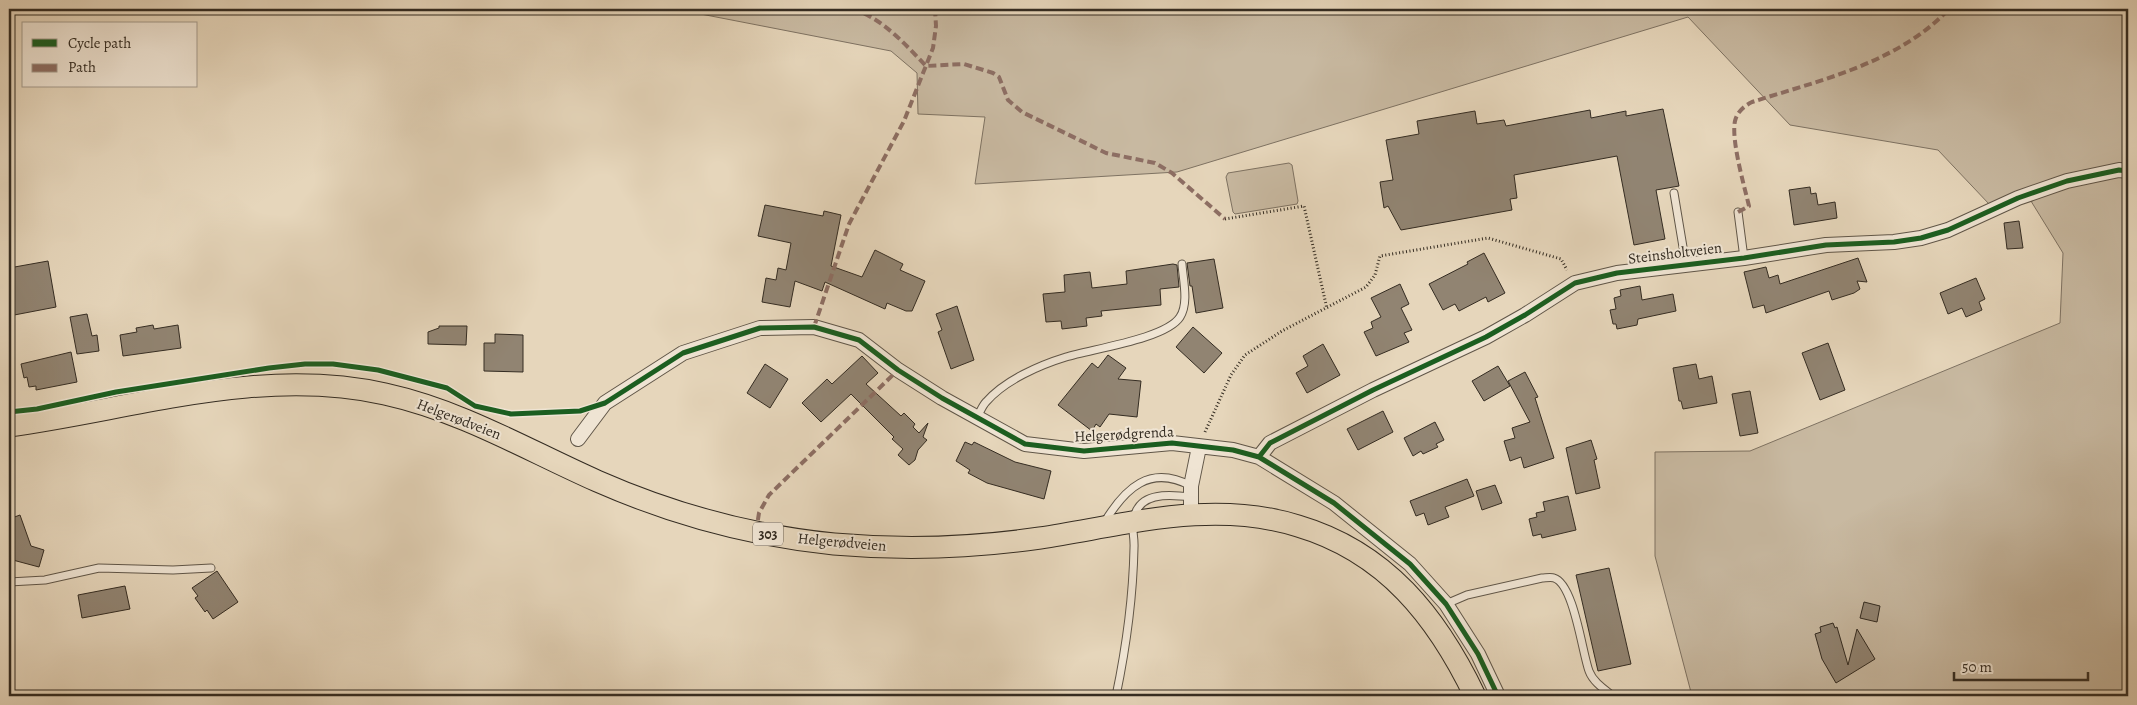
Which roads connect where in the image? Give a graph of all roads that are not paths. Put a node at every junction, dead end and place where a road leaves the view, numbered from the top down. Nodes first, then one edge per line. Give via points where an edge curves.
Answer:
1 (2128, 171) edge
2 (1674, 193) dead end
3 (1738, 212) dead end
4 (1744, 258) junction
5 (1182, 264) dead end
6 (1686, 265) junction
7 (976, 418) junction
8 (9, 426) edge
9 (578, 440) dead end
10 (1199, 446) junction
11 (1259, 457) junction
12 (1191, 499) junction
13 (1131, 522) junction
14 (1100, 528) junction
15 (211, 568) dead end
16 (9, 582) edge
17 (1446, 604) junction
18 (1116, 696) edge
19 (1475, 696) edge
20 (1498, 696) edge
21 (1613, 696) edge

1 - 4 street, Steinsholtveien via 2067,181 1921,238 1826,245
2 - 6 lane
3 - 4 lane
4 - 6 street, Steinsholtveien
5 - 7 lane via 1185,307 1180,319 1146,337 1068,356 1026,374 999,390
6 - 11 street, Steinsholtveien via 1595,276 1575,283 1486,337 1270,443
7 - 9 street, Helgerødgrenda via 898,370 859,340 814,327 760,328 683,353 605,403
7 - 10 street, Helgerødgrenda via 1025,444 1047,448 1084,451 1172,443
8 - 14 main road, Helgerødveien / 303 via 242,388 312,385 353,388 445,411 628,494 691,516 764,533 833,544 930,547 1029,539
10 - 11 street, Helgerødgrenda
10 - 12 street
11 - 17 street, Helgerødgrenda via 1342,509 1410,564
12 - 13 main road, Helgerødveien / 303
12 - 14 lane via 1177,478 1162,476 1138,482 1117,502
12 - 19 main road, Helgerødveien / 303 via 1317,532 1384,570 1425,611 1447,643
13 - 14 main road, Helgerødveien / 303
13 - 18 lane via 1135,545 1134,569 1124,659
15 - 16 lane via 99,568 27,583
17 - 20 street, Helgerødgrenda via 1478,654
17 - 21 lane via 1467,595 1555,578 1572,603 1590,673

